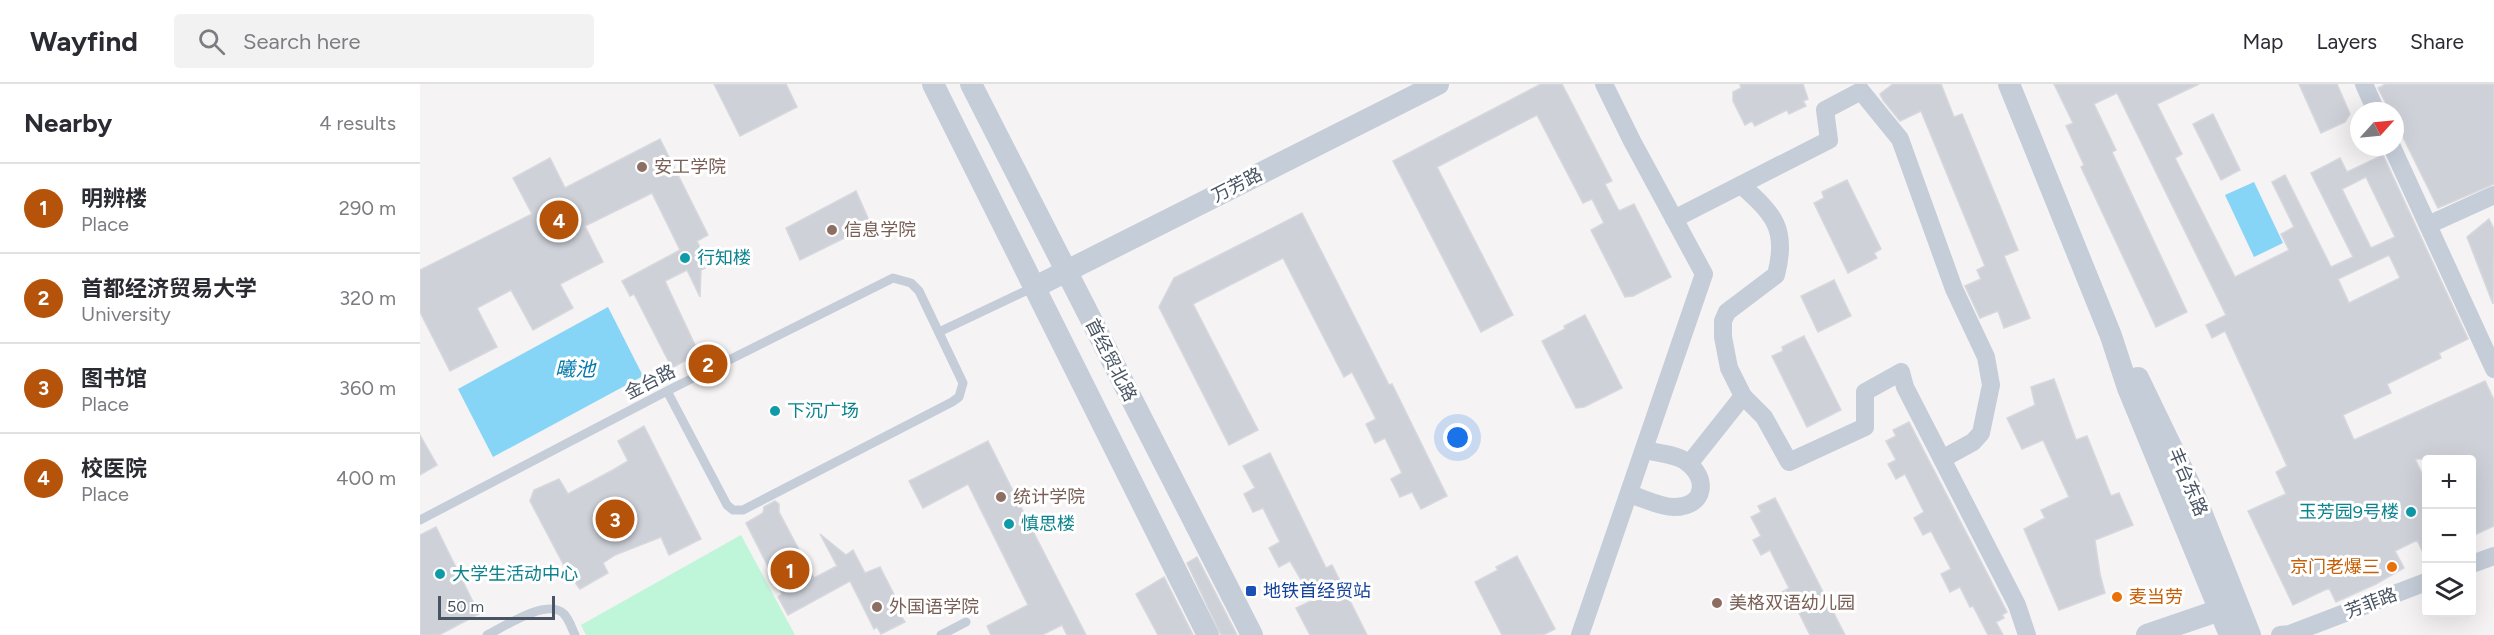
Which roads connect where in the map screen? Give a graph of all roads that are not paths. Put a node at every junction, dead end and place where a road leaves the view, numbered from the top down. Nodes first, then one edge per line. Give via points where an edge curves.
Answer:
1 (933, 84) edge
2 (971, 84) edge
3 (1438, 84) edge
4 (1604, 84) edge
5 (2009, 84) edge
6 (2364, 84) edge
7 (2372, 102) edge
8 (2396, 156) edge
9 (1741, 185) junction
10 (2494, 195) edge
11 (1674, 219) junction
12 (2428, 225) junction
13 (1065, 271) junction
14 (1035, 286) junction
15 (939, 332) junction
16 (2111, 336) junction
17 (2493, 366) edge
18 (667, 391) junction
19 (1743, 396) junction
20 (1645, 450) junction
21 (1942, 459) junction
22 (1689, 464) junction
23 (1629, 494) junction
24 (420, 520) edge
25 (2494, 556) edge
26 (2475, 563) edge
27 (2422, 584) edge
28 (2220, 610) junction
29 (966, 621) dead end
30 (487, 635) edge
31 (575, 635) edge
32 (941, 635) edge
33 (1208, 635) edge
34 (1252, 635) edge
35 (1580, 635) edge
36 (2027, 635) edge
37 (2148, 635) edge
38 (2238, 635) edge
39 (2280, 635) edge

1 - 14 street, 首经贸北路
2 - 13 street, 首经贸北路
3 - 13 street, 万芳路
4 - 11 street
5 - 16 street, 丰台东路
6 - 7 street
8 - 12 street
9 - 11 street
9 - 19 street via 1761,202 1779,228 1781,257 1776,275 1733,305 1723,321 1729,368
9 - 21 street via 1829,140 1825,110 1861,91 1900,139 1954,290 1986,357 1991,385 1981,433 1973,442
10 - 12 street
11 - 20 street via 1704,274
12 - 17 street
13 - 14 street, 万芳路
13 - 34 street, 首经贸北路
14 - 15 lane
14 - 33 street, 首经贸北路
15 - 18 lane, 金台路 via 919,291 911,283 893,278
15 - 18 lane via 963,383 959,397 743,510 727,505
16 - 28 street, 丰台东路 via 2128,388
16 - 38 street, 丰台东路 via 2141,383 2194,494
18 - 24 lane, 金台路
19 - 21 street via 1764,417 1789,462 1865,427 1865,392 1901,372
19 - 22 street
20 - 22 street
20 - 23 street
21 - 36 street via 2017,606
22 - 23 street via 1700,479 1701,492 1696,502 1688,506 1672,507
23 - 35 street
25 - 26 street
27 - 39 street, 芳菲路
28 - 37 street
28 - 38 street, 丰台东路
29 - 32 lane
30 - 31 lane via 539,609 552,608 564,614

